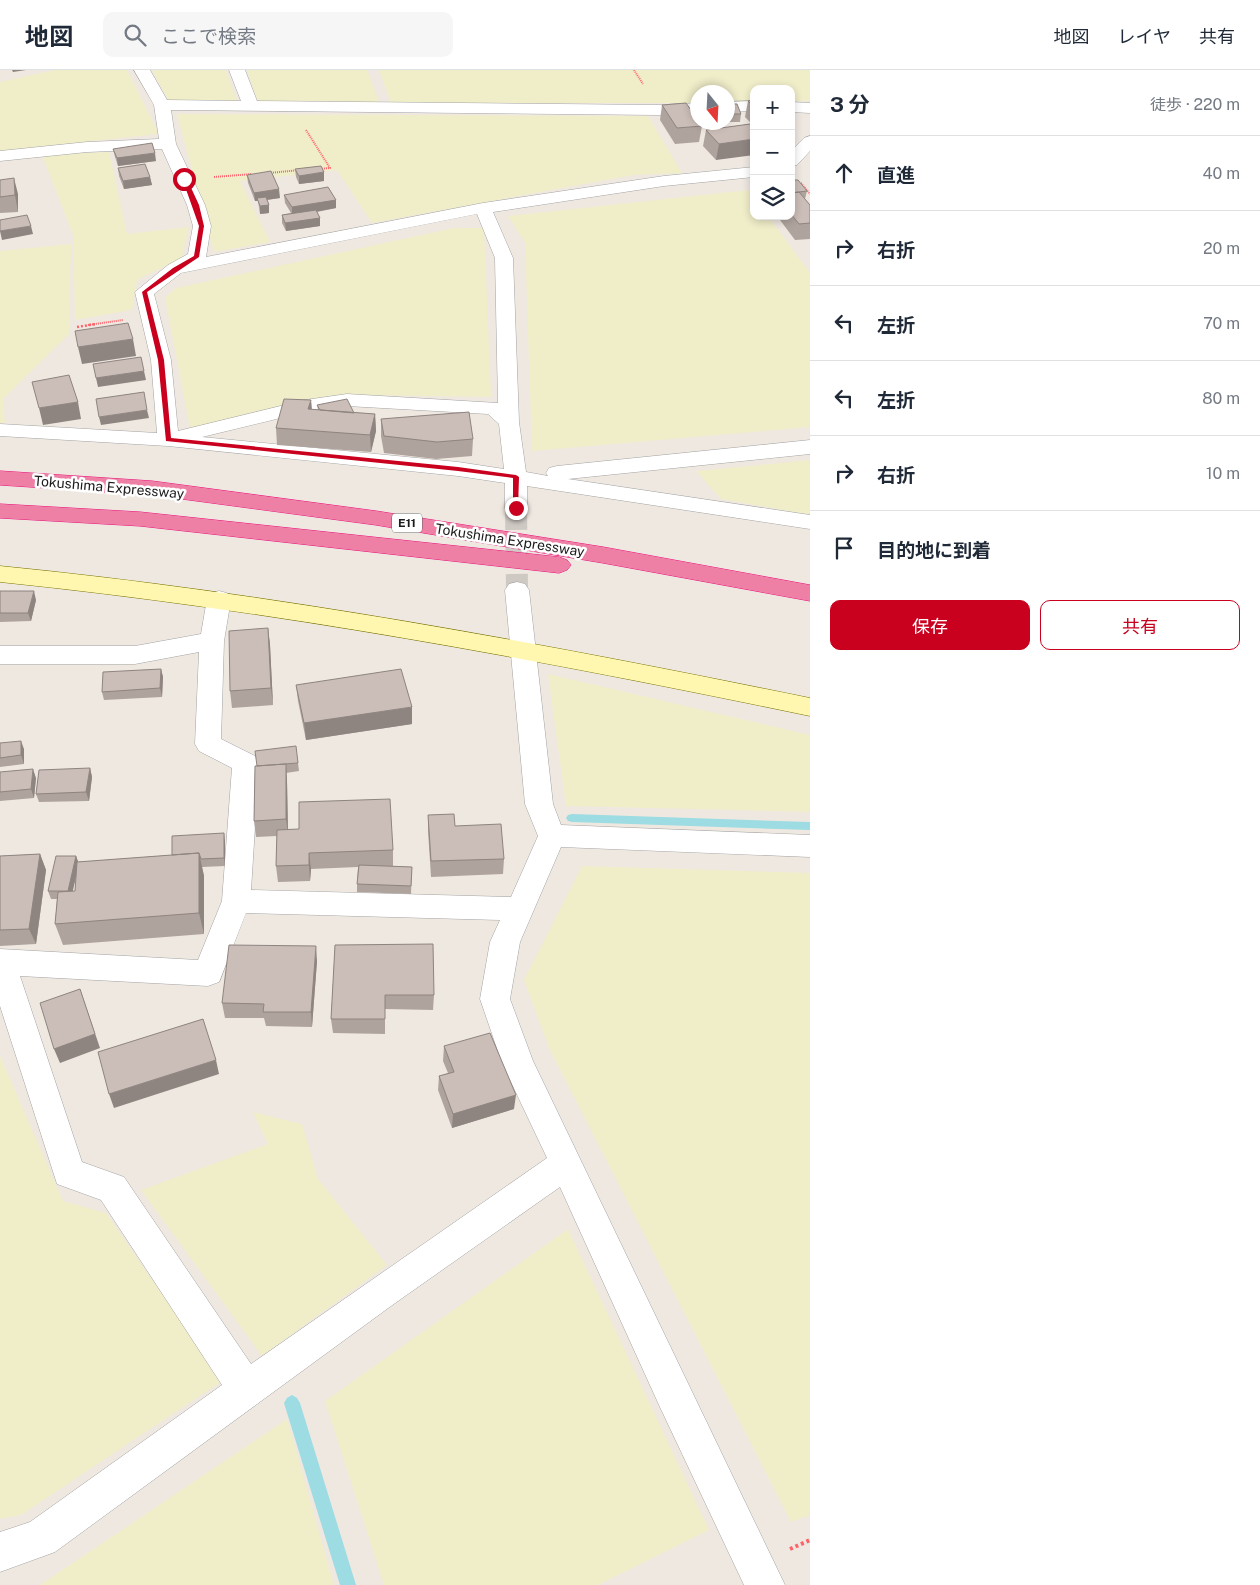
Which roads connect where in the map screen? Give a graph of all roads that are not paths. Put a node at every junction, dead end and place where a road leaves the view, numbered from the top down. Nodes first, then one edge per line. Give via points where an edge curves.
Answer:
1 (142, 70) edge
2 (237, 70) edge
3 (162, 105) junction
4 (251, 106) junction
5 (750, 106) edge
6 (735, 107) edge
7 (795, 107) edge
8 (690, 108) edge
9 (810, 108) edge
10 (810, 141) edge
11 (168, 144) junction
12 (0, 156) edge
13 (795, 156) edge
14 (750, 172) edge
15 (483, 208) junction
16 (175, 269) junction
17 (509, 422) junction
18 (0, 430) edge
19 (168, 440) junction
20 (810, 447) edge
21 (516, 477) junction
22 (0, 478) edge
23 (516, 508) tunnel mouth
24 (0, 511) edge
25 (810, 522) edge
26 (0, 574) edge
27 (517, 590) tunnel mouth
28 (810, 593) edge
29 (218, 599) junction
30 (810, 601) edge
31 (212, 641) junction
32 (524, 650) junction
33 (0, 655) edge
34 (810, 707) edge
35 (552, 836) junction
36 (810, 846) edge
37 (236, 901) junction
38 (520, 908) junction
39 (1, 962) edge
40 (566, 1164) junction
41 (247, 1390) junction
42 (0, 1552) edge
43 (765, 1585) edge

1 - 3 street
2 - 4 street
3 - 4 street
3 - 11 street
4 - 8 street
5 - 6 street
7 - 9 street
10 - 13 street
11 - 12 street via 87,147
11 - 16 street via 196,205 202,226 196,257
14 - 15 street via 664,181
15 - 16 street
15 - 17 street via 504,258
16 - 19 street via 144,292 161,360
17 - 19 street via 494,408 347,400 220,424
17 - 21 street
18 - 19 street
19 - 21 street
20 - 21 street
21 - 23 street
21 - 25 street
22 - 28 highway, Tokushima Expressway / E11 via 152,488 376,518
24 - 30 highway, Tokushima Expressway / E11 via 140,519 364,543 600,570
26 - 29 street
27 - 32 street
29 - 31 street
29 - 32 street
31 - 33 street via 118,656
31 - 37 street via 208,744 246,763
32 - 34 street
32 - 35 street via 539,804
35 - 36 street
35 - 38 street
37 - 38 street
37 - 39 street via 208,973
38 - 40 street via 505,942 495,999 518,1063
39 - 41 street via 69,1173 112,1188
40 - 41 street
40 - 43 street
41 - 42 street via 41,1538

